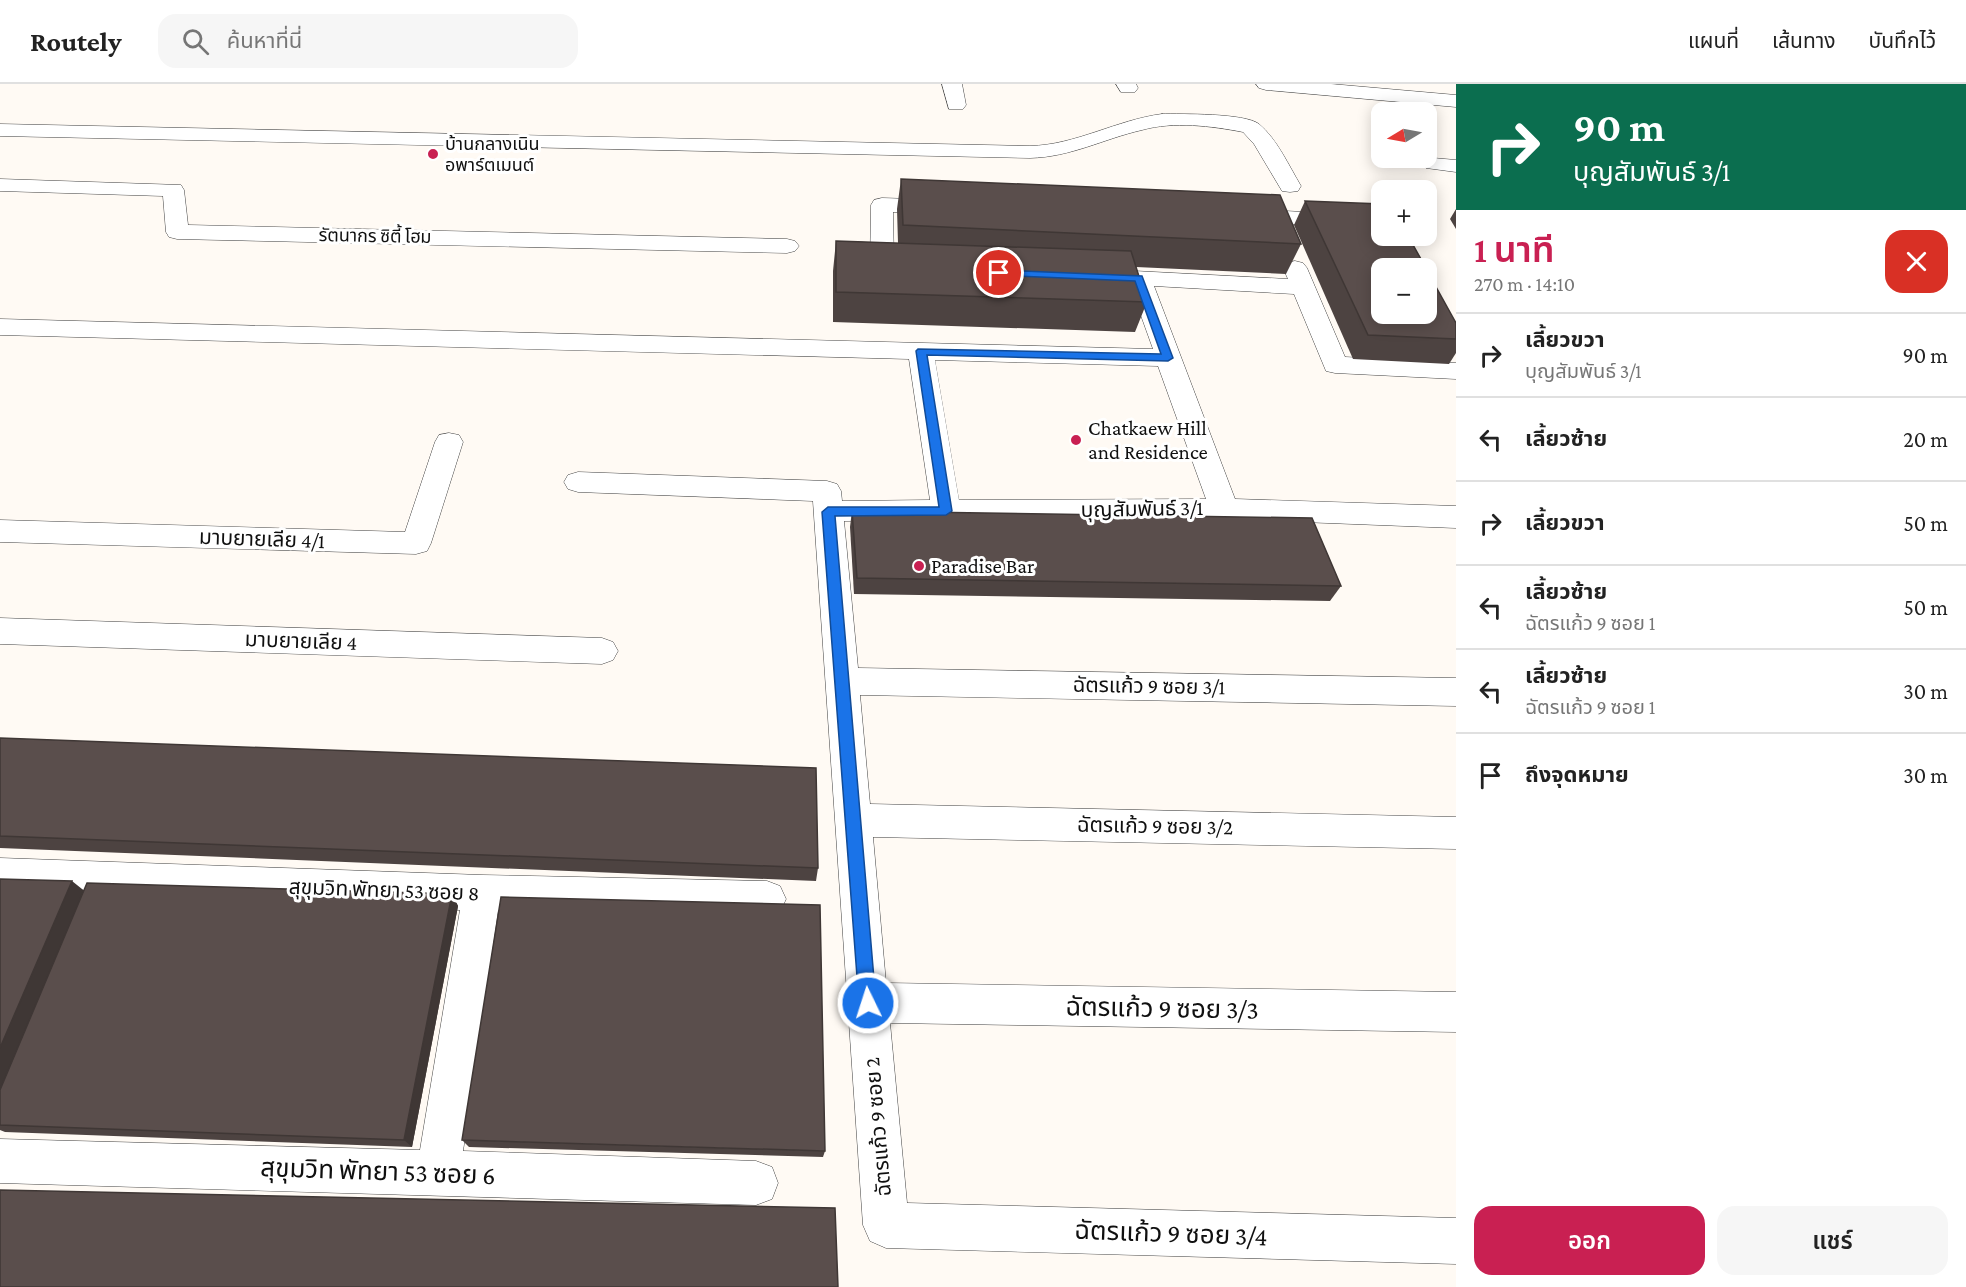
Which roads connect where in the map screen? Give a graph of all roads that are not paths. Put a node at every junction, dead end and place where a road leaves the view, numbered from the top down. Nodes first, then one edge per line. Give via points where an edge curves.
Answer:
1 (952, 84) edge
2 (1266, 84) edge
3 (1421, 91) edge
4 (1456, 101) edge
5 (956, 105) dead end
6 (0, 130) edge
7 (1437, 164) edge
8 (1456, 166) edge
9 (0, 186) edge
10 (1290, 186) dead end
11 (965, 207) edge
12 (1224, 216) edge
13 (1371, 224) edge
14 (1279, 234) junction
15 (787, 246) dead end
16 (917, 271) edge
17 (1069, 276) edge
18 (1139, 278) junction
19 (1304, 286) junction
20 (0, 327) edge
21 (921, 351) junction
22 (1168, 358) junction
23 (1456, 371) edge
24 (449, 442) dead end
25 (578, 482) dead end
26 (828, 501) junction
27 (1224, 508) junction
28 (946, 511) junction
29 (1456, 517) edge
30 (0, 531) edge
31 (0, 631) edge
32 (602, 651) dead end
33 (842, 681) junction
34 (1456, 692) edge
35 (853, 820) junction
36 (1456, 833) edge
37 (0, 875) edge
38 (482, 893) junction
39 (767, 899) dead end
40 (868, 1003) junction
41 (1456, 1012) edge
42 (0, 1161) edge
43 (438, 1172) junction
44 (756, 1183) dead end
45 (886, 1225) joint
46 (1456, 1241) edge

1 - 5 street
2 - 3 street
3 - 4 street
6 - 10 street via 995,152 1049,151 1097,141 1135,125 1190,121 1250,127
7 - 8 street
9 - 15 street, รัตนากร ซิตี้ โฮม via 173,190 177,232
11 - 16 street via 882,205 882,269
12 - 14 street
13 - 14 street
14 - 19 street
17 - 18 street
18 - 19 street
18 - 22 street
19 - 23 street via 1335,365
20 - 21 street
21 - 22 street
21 - 28 street
22 - 27 street
24 - 30 street, มาบยายเลีย 4/1 via 416,543
25 - 26 street, บุญสัมพันธ์ 3/1
26 - 28 street, บุญสัมพันธ์ 3/1
26 - 33 street, ฉัตรแก้ว 9 ซอย 2
27 - 28 street, บุญสัมพันธ์ 3/1
27 - 29 street, บุญสัมพันธ์ 3/1
31 - 32 street, มาบยายเลีย 4
33 - 34 street, ฉัตรแก้ว 9 ซอย 3/1
33 - 35 street, ฉัตรแก้ว 9 ซอย 2
35 - 36 street, ฉัตรแก้ว 9 ซอย 3/2
35 - 40 street, ฉัตรแก้ว 9 ซอย 2
37 - 38 street, สุขุมวิท พัทยา 53 ซอย 8
38 - 39 street, สุขุมวิท พัทยา 53 ซอย 8
38 - 43 street
40 - 41 street, ฉัตรแก้ว 9 ซอย 3/3
40 - 45 street, ฉัตรแก้ว 9 ซอย 2
42 - 43 street, สุขุมวิท พัทยา 53 ซอย 6
43 - 44 street, สุขุมวิท พัทยา 53 ซอย 6
45 - 46 street, ฉัตรแก้ว 9 ซอย 3/4

